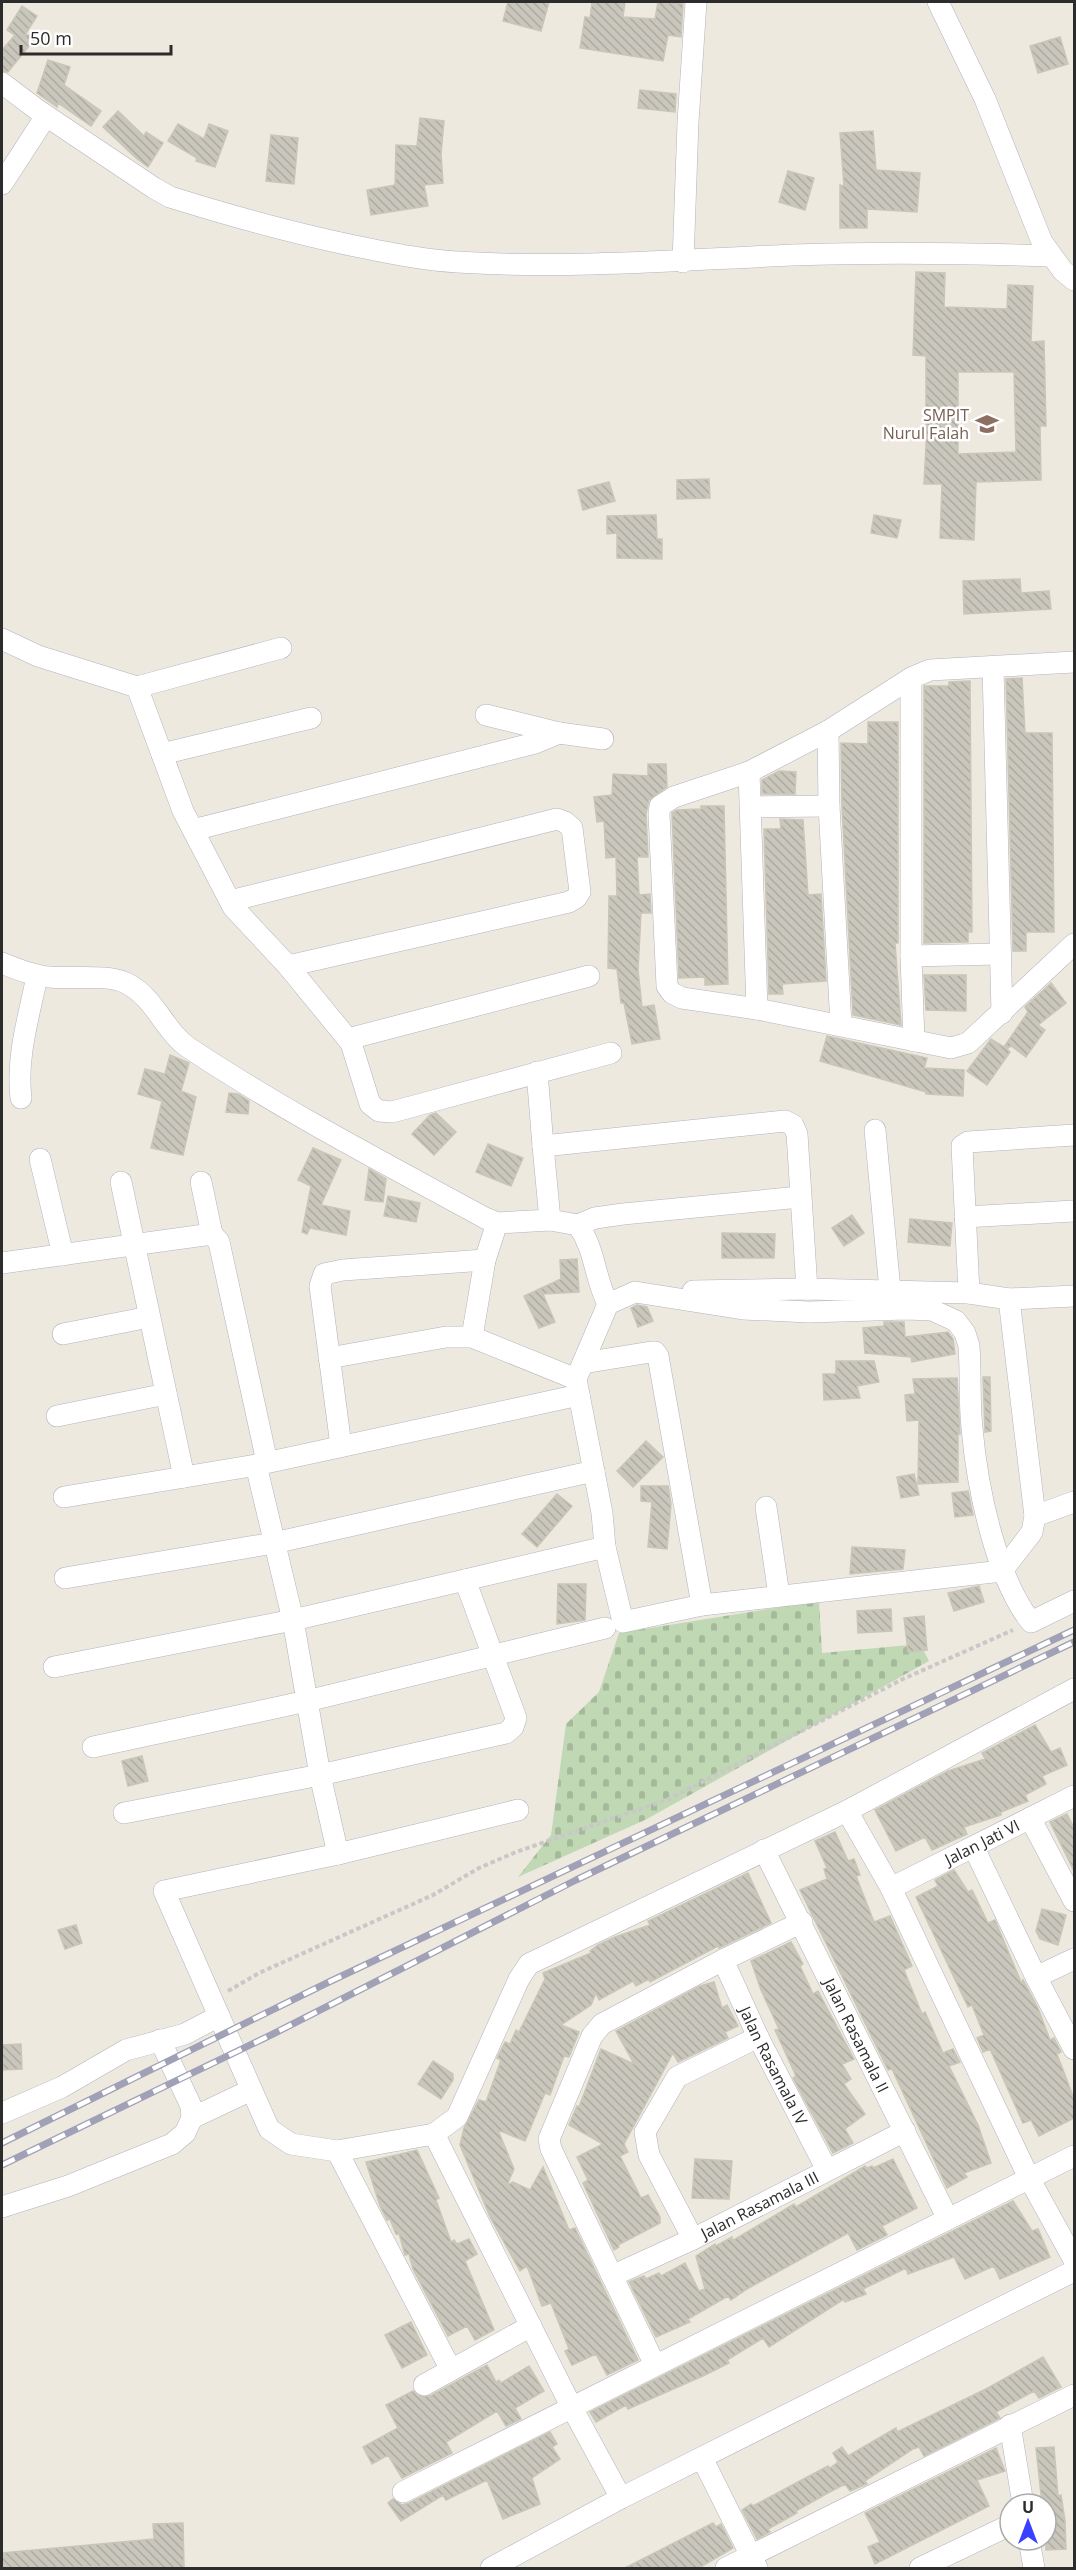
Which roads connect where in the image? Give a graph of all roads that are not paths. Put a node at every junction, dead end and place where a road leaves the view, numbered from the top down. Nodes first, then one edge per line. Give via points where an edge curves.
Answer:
1 (696, 2) edge
2 (938, 2) edge
3 (2, 83) edge
4 (46, 116) junction
5 (2, 184) edge
6 (1051, 256) junction
7 (683, 262) junction
8 (1074, 280) edge
9 (2, 639) edge
10 (281, 648) dead end
11 (1074, 662) edge
12 (993, 668) junction
13 (910, 678) junction
14 (137, 687) junction
15 (486, 715) dead end
16 (311, 718) dead end
17 (828, 731) junction
18 (559, 734) junction
19 (603, 740) dead end
20 (162, 754) junction
21 (748, 772) junction
22 (829, 806) junction
23 (751, 807) junction
24 (193, 830) junction
25 (230, 901) junction
26 (1074, 944) edge
27 (999, 954) junction
28 (911, 956) junction
29 (2, 963) edge
30 (288, 966) junction
31 (38, 976) junction
32 (589, 976) dead end
33 (757, 1009) junction
34 (1002, 1013) junction
35 (841, 1025) junction
36 (348, 1039) junction
37 (914, 1041) junction
38 (611, 1053) dead end
39 (537, 1072) junction
40 (21, 1098) dead end
41 (875, 1130) dead end
42 (1074, 1135) edge
43 (543, 1146) junction
44 (40, 1160) dead end
45 (121, 1182) dead end
46 (201, 1182) dead end
47 (800, 1197) junction
48 (1074, 1211) edge
49 (965, 1217) junction
50 (550, 1220) junction
51 (497, 1223) junction
52 (578, 1225) junction
53 (212, 1234) junction
54 (133, 1245) junction
55 (63, 1255) junction
56 (485, 1260) junction
57 (2, 1263) edge
58 (807, 1289) junction
59 (890, 1290) junction
60 (635, 1292) junction
61 (969, 1293) junction
62 (1074, 1296) edge
63 (1009, 1299) junction
64 (608, 1304) junction
65 (149, 1317) junction
66 (63, 1334) dead end
67 (472, 1337) junction
68 (329, 1358) junction
69 (579, 1379) junction
70 (166, 1394) junction
71 (57, 1416) dead end
72 (341, 1446) junction
73 (262, 1463) junction
74 (594, 1471) junction
75 (184, 1477) junction
76 (64, 1497) dead end
77 (1074, 1502) edge
78 (766, 1506) dead end
79 (1035, 1516) junction
80 (274, 1544) junction
81 (605, 1547) junction
82 (1002, 1571) junction
83 (65, 1578) dead end
84 (465, 1580) junction
85 (779, 1595) junction
86 (1074, 1601) edge
87 (702, 1605) junction
88 (293, 1620) junction
89 (605, 1628) dead end
90 (492, 1654) junction
91 (54, 1667) dead end
92 (1072, 1696) edge
93 (307, 1701) junction
94 (93, 1747) dead end
95 (320, 1775) junction
96 (1074, 1796) edge
97 (518, 1810) dead end
98 (847, 1811) junction
99 (124, 1813) dead end
100 (1030, 1818) junction
101 (974, 1848) junction
102 (764, 1850) junction
103 (338, 1854) junction
104 (891, 1888) junction
105 (1074, 1901) edge
106 (802, 1922) junction
107 (1074, 1959) edge
108 (723, 1960) junction
109 (1036, 1977) junction
110 (214, 2013) junction
111 (758, 2037) junction
112 (160, 2040) junction
113 (1074, 2049) edge
114 (245, 2093) junction
115 (2, 2113) edge
116 (192, 2118) junction
117 (905, 2131) junction
118 (434, 2134) junction
119 (337, 2151) junction
120 (1074, 2156) edge
121 (827, 2170) junction
122 (1029, 2178) junction
123 (2, 2207) edge
124 (948, 2219) junction
125 (693, 2239) junction
126 (1074, 2260) edge
127 (1074, 2271) edge
128 (612, 2276) junction
129 (531, 2326) junction
130 (655, 2365) junction
131 (451, 2370) junction
132 (424, 2385) dead end
133 (1074, 2395) edge
134 (571, 2406) junction
135 (1010, 2425) junction
136 (702, 2458) junction
137 (403, 2492) dead end
138 (1021, 2492) edge
139 (621, 2498) junction
140 (998, 2531) edge
141 (1031, 2552) edge
142 (754, 2563) edge
143 (491, 2568) edge
144 (726, 2568) edge
145 (920, 2568) edge
146 (1034, 2568) edge

1 - 7 street
2 - 6 street via 985,99
3 - 4 street
4 - 5 street
4 - 7 street via 170,196 293,234 456,262
6 - 7 street via 867,253
6 - 8 street
9 - 14 street via 38,656
10 - 14 street
11 - 12 street
12 - 13 street via 930,670
12 - 27 street
13 - 17 street
13 - 28 street
14 - 20 street
15 - 18 street
16 - 20 street
17 - 21 street
17 - 22 street
18 - 19 street
18 - 24 street
20 - 24 street
21 - 23 street
21 - 33 street via 674,797 660,806 659,814 667,986 682,998
22 - 23 street
22 - 35 street
23 - 33 street
24 - 25 street
25 - 30 street
25 - 30 street via 557,819 572,828 580,892 569,902
26 - 34 street
27 - 28 street
27 - 34 street
28 - 37 street
29 - 31 street
30 - 36 street
31 - 40 street via 21,1050
31 - 51 street via 124,982 151,1003 187,1047
32 - 36 street
33 - 35 street
34 - 37 street via 958,1046
35 - 37 street
36 - 39 street via 370,1104 379,1111 392,1112
38 - 39 street
39 - 43 street
41 - 59 street
42 - 49 street via 964,1143 960,1151
43 - 47 street via 784,1121 793,1125 796,1134
43 - 50 street
44 - 55 street
45 - 54 street
46 - 53 street
47 - 52 street via 623,1214
47 - 58 street
48 - 49 street
49 - 61 street
50 - 51 street
50 - 52 street
51 - 56 street
52 - 64 street via 591,1246
53 - 54 street
53 - 73 street via 219,1242
54 - 55 street
54 - 65 street
55 - 57 street
56 - 67 street
56 - 68 street via 324,1274 320,1286
58 - 59 street
58 - 60 street
59 - 61 street
60 - 64 street
60 - 82 street via 743,1309 932,1310 956,1321 969,1346 972,1429 981,1489
61 - 63 street
62 - 63 street
63 - 79 street
64 - 69 street
65 - 66 street
65 - 70 street
67 - 68 street via 446,1337
67 - 69 street
68 - 72 street
69 - 72 street
69 - 74 street
69 - 87 street via 651,1352 658,1356
70 - 71 street
70 - 75 street
72 - 73 street
73 - 75 street
73 - 80 street
74 - 80 street
74 - 81 street
75 - 76 street
77 - 79 street
78 - 85 street
79 - 82 street via 1032,1532
80 - 83 street
80 - 88 street
81 - 84 street
81 - 87 street via 623,1622
82 - 85 street
82 - 86 street via 1017,1604 1031,1622
84 - 88 street
84 - 90 street
85 - 87 street
88 - 91 street
88 - 93 street
89 - 90 street
90 - 93 street
90 - 95 street via 516,1718 506,1733
92 - 98 street
93 - 94 street
93 - 95 street
95 - 99 street
95 - 103 street
96 - 100 street, Jalan Jati VI
97 - 103 street
98 - 102 street
98 - 104 street
100 - 101 street, Jalan Jati VI
100 - 105 street
101 - 104 street, Jalan Jati VI
101 - 109 street
102 - 106 street, Jalan Rasamala II
102 - 118 street via 529,1965 519,1979 457,2117
103 - 110 street via 164,1891
104 - 122 street
106 - 108 street
106 - 117 street, Jalan Rasamala II
107 - 109 street
108 - 111 street, Jalan Rasamala IV
108 - 128 street via 596,2030 549,2139
109 - 113 street
110 - 112 street via 185,2034
110 - 114 street
111 - 121 street, Jalan Rasamala IV
111 - 125 street via 677,2077 645,2132 649,2155
112 - 115 street via 126,2050 62,2087
112 - 116 street via 191,2106
114 - 116 street
114 - 119 street via 278,2137 291,2144
116 - 123 street via 185,2133 172,2144 68,2186
117 - 121 street, Jalan Rasamala III
117 - 124 street, Jalan Rasamala II
118 - 119 street
118 - 129 street
119 - 131 street
120 - 122 street
121 - 125 street, Jalan Rasamala III
122 - 124 street
122 - 126 street
124 - 130 street
125 - 128 street, Jalan Rasamala III
127 - 136 street
128 - 130 street
129 - 131 street
129 - 134 street
130 - 134 street
131 - 132 street
133 - 135 street
134 - 137 street
134 - 139 street
135 - 138 street
135 - 142 street
136 - 139 street
136 - 142 street
139 - 143 street
140 - 145 street
141 - 146 street
142 - 144 street

